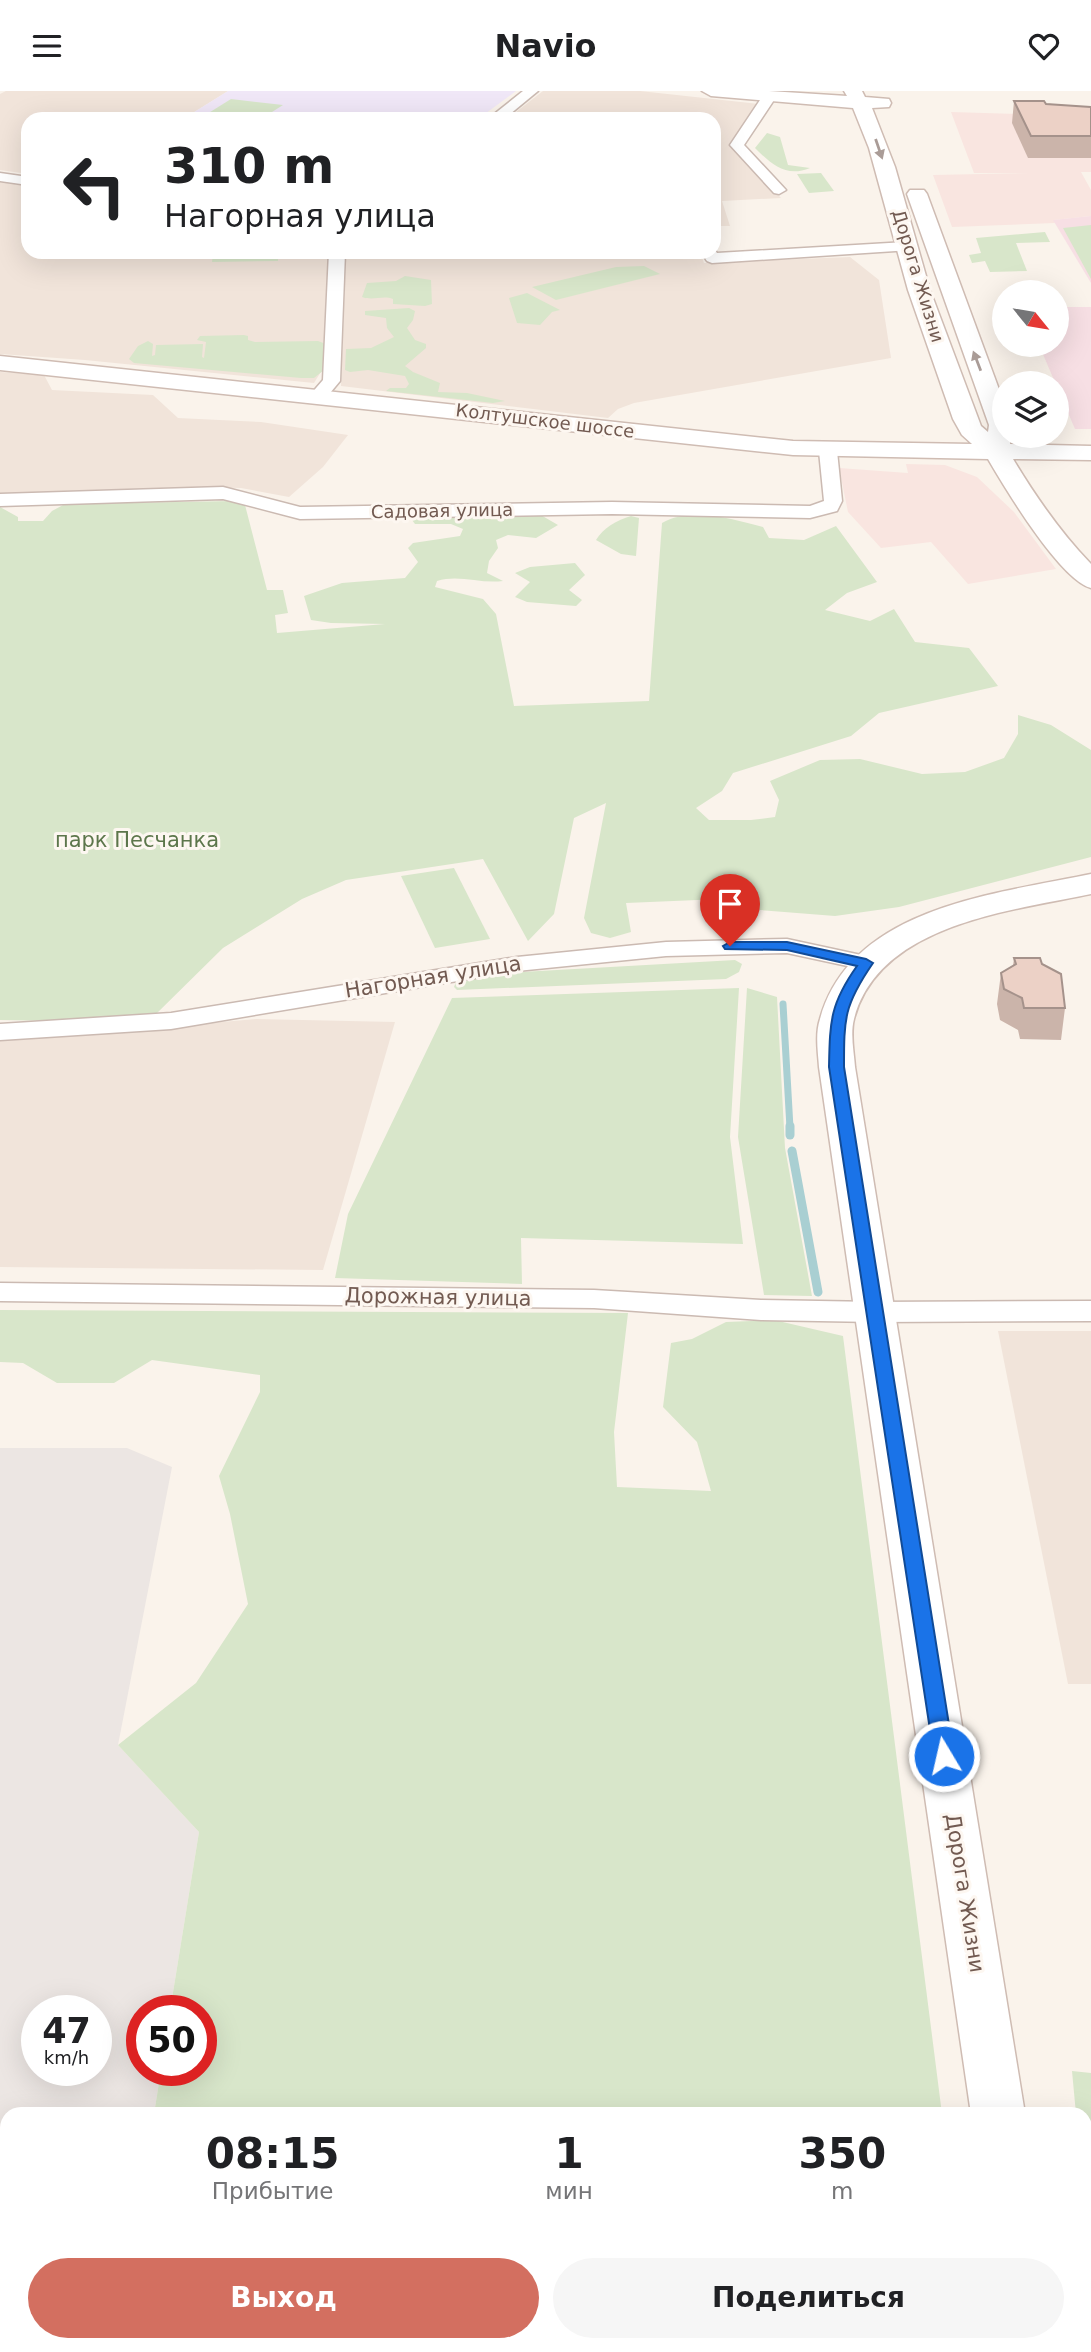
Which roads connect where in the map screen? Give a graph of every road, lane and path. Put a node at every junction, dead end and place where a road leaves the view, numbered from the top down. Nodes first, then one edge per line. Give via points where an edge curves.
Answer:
1 (531, 91) edge
2 (711, 91) edge
3 (769, 97) junction
4 (857, 97) edge
5 (884, 103) edge
6 (504, 112) edge
7 (0, 177) edge
8 (911, 177) dead end
9 (21, 180) edge
10 (779, 190) dead end
11 (906, 247) junction
12 (721, 257) edge
13 (337, 259) edge
14 (0, 363) edge
15 (319, 395) junction
16 (992, 398) edge
17 (965, 419) junction
18 (1069, 447) edge
19 (997, 448) edge
20 (828, 451) junction
21 (891, 452) junction
22 (996, 452) junction
23 (1091, 453) edge
24 (1031, 485) junction
25 (0, 500) edge
26 (1091, 580) edge
27 (1091, 884) edge
28 (866, 963) junction
29 (0, 1032) edge
30 (0, 1292) edge
31 (1091, 1311) edge
32 (875, 1312) junction
33 (998, 2107) edge

1 - 6 street
2 - 3 main road
3 - 4 main road
3 - 10 street via 737,145
4 - 5 main road
4 -> 11 main road, Дорога Жизни via 895,196
7 - 9 street
16 -> 8 main road, Дорога Жизни
11 - 12 street
11 - 17 main road, Дорога Жизни
13 - 15 street via 331,381
14 - 15 main road, Колтушское шоссе
15 - 20 main road, Колтушское шоссе
17 - 21 main road via 942,439
17 - 22 main road, Дорога Жизни
18 - 23 main road
19 - 22 main road, Дорога Жизни
20 - 21 main road, Колтушское шоссе
20 - 25 street, Садовая улица via 833,501 830,507 810,512 612,508 300,513 223,493
21 - 22 main road, Колтушское шоссе
21 - 24 main road via 964,462
22 - 23 main road, Колтушское шоссе
22 - 24 main road, Дорога Жизни
23 - 24 main road
24 - 26 main road, Дорога Жизни via 1061,548
27 - 28 main road, Дорога Жизни via 914,930
28 - 29 street, Нагорная улица via 787,946 666,949 517,964 171,1021
28 - 32 main road, Дорога Жизни via 849,987 837,1018 836,1046
30 - 32 street, Дорожная улица via 581,1298
31 - 32 street, Дорожная улица
32 - 33 main road, Дорога Жизни

